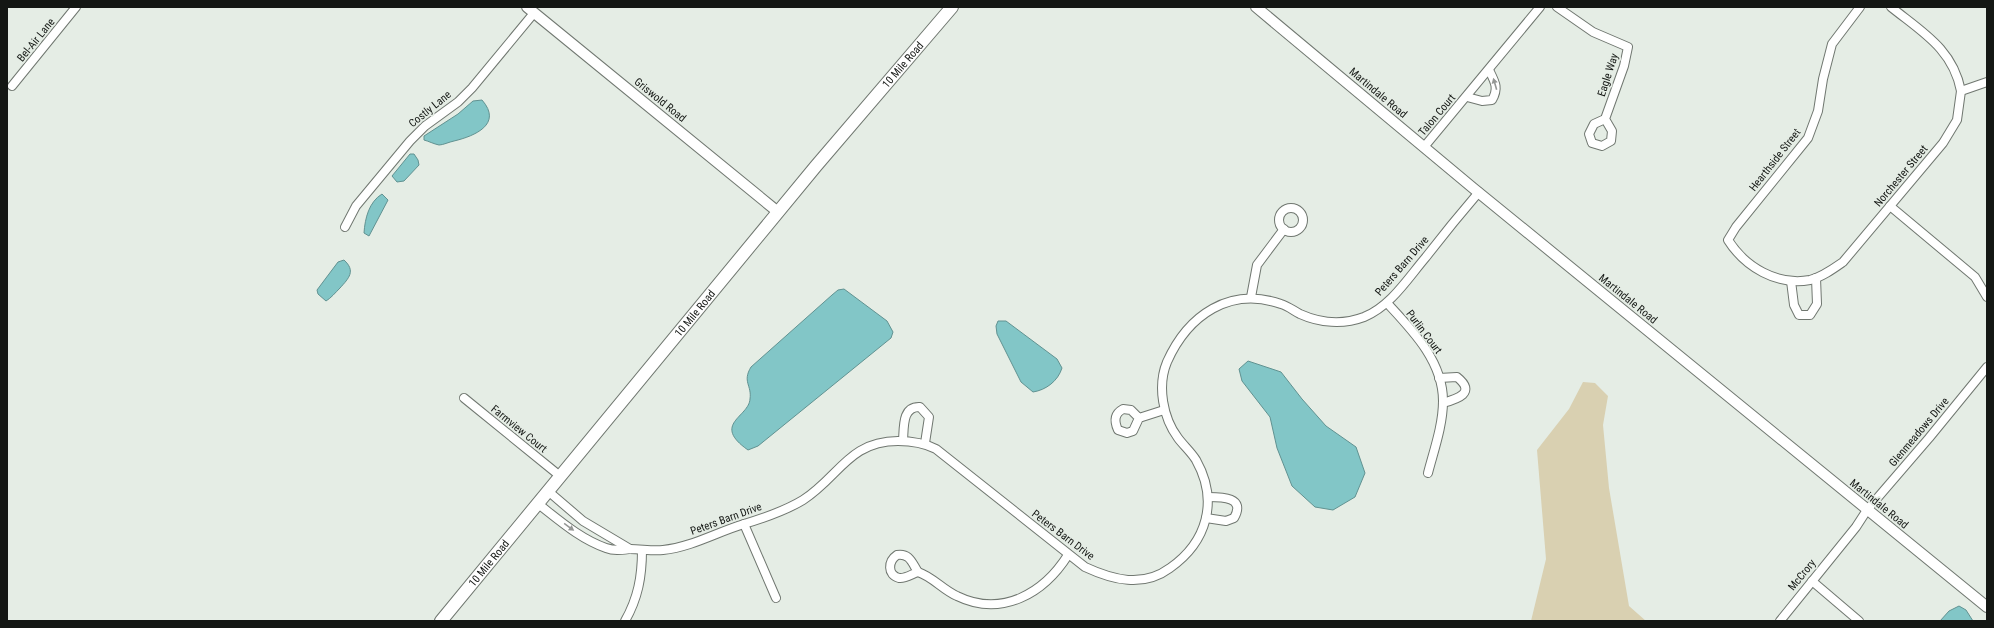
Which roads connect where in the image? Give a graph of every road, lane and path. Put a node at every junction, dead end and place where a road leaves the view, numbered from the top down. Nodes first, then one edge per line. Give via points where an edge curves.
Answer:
1 (76, 7) edge
2 (952, 7) edge
3 (1256, 7) edge
4 (1540, 7) edge
5 (1557, 7) edge
6 (1860, 7) edge
7 (1891, 7) edge
8 (531, 10) edge
9 (1489, 70) junction
10 (1987, 82) edge
11 (12, 86) dead end
12 (1961, 91) junction
13 (1467, 97) junction
14 (1605, 119) dead end
15 (1424, 147) junction
16 (1479, 192) junction
17 (1890, 206) junction
18 (778, 212) junction
19 (345, 227) dead end
20 (1284, 229) dead end
21 (1816, 278) junction
22 (1802, 280) joint
23 (1791, 281) junction
24 (1987, 296) edge
25 (1251, 297) junction
26 (1387, 303) junction
27 (1987, 367) edge
28 (1439, 378) junction
29 (464, 398) dead end
30 (1443, 402) junction
31 (1164, 410) junction
32 (1139, 418) dead end
33 (903, 441) junction
34 (925, 443) junction
35 (1428, 473) dead end
36 (560, 476) junction
37 (548, 491) junction
38 (1208, 497) junction
39 (537, 503) junction
40 (1867, 510) junction
41 (1206, 518) junction
42 (744, 524) junction
43 (1842, 543) joint
44 (630, 549) junction
45 (642, 550) junction
46 (1068, 555) junction
47 (918, 572) dead end
48 (1812, 581) junction
49 (776, 598) dead end
50 (1987, 607) edge
51 (441, 621) edge
52 (625, 621) edge
53 (1780, 621) edge
54 (1859, 621) edge

1 - 11 street, Bel-Air Lane
2 - 18 main road, 10 Mile Road
3 - 15 street, Martindale Road
4 - 9 street, Talon Court
5 - 14 street, Eagle Way via 1593,32 1628,47
6 - 23 street, Hearthside Street via 1832,44 1822,79 1818,111 1808,138 1728,240 1735,251 1755,268 1774,278
7 - 12 street via 1940,47 1953,65
8 - 18 street, Griswold Road
8 - 19 street, Costly Lane via 469,92 410,141 356,206
9 - 13 street, Talon Court
13 -> 9 street, Talon Court via 1482,101 1492,100 1497,92
10 - 12 street
12 - 17 street, Norchester Street via 1957,120 1951,131
13 - 15 street, Talon Court
15 - 16 street, Martindale Road
16 - 26 street, Peters Barn Drive
16 - 40 street, Martindale Road
17 - 21 street, Norchester Street via 1843,262
17 - 24 street via 1975,277
18 - 36 main road, 10 Mile Road
20 - 25 street via 1257,265
21 - 22 street, Norchester Street
21 - 23 street via 1817,304 1810,315 1799,315 1794,305
22 - 23 street, Hearthside Street
25 - 26 street, Peters Barn Drive via 1282,304 1314,319 1330,322 1364,317
25 - 31 street, Peters Barn Drive via 1219,305 1208,311 1197,319 1186,333 1167,362 1164,374
26 - 28 street, Purlin Court via 1426,349
27 - 40 street, Glenmeadows Drive
28 - 30 street, Purlin Court
28 - 30 street via 1457,377 1462,381 1465,391 1458,400
29 - 36 street, Farmview Court
30 - 35 street, Purlin Court
31 - 32 street
31 - 38 street, Peters Barn Drive via 1178,438 1196,460
33 - 34 street, Peters Barn Drive
33 - 34 street via 909,410 920,407 929,417
33 - 42 street, Peters Barn Drive via 874,444 860,450 818,489 803,499 788,508
34 - 46 street, Peters Barn Drive via 950,458
36 - 37 main road, 10 Mile Road
37 - 39 main road, 10 Mile Road
37 - 44 street, Peters Barn Drive via 589,525
38 - 41 street, Peters Barn Drive
38 - 41 street via 1231,499 1238,508 1234,518 1226,521
39 -> 44 street, Peters Barn Drive via 584,538 606,548
39 - 51 main road, 10 Mile Road
40 - 43 street, Glenmeadows Drive
40 - 50 street, Martindale Road
41 - 46 street, Peters Barn Drive via 1196,543 1185,557 1166,571 1143,580 1114,579 1085,567
42 - 45 street, Peters Barn Drive via 689,544 662,550
42 - 49 street
43 - 48 street, McCrory
44 - 45 street, Peters Barn Drive
45 - 52 street via 639,591
46 - 47 street via 1043,586 1023,597 1001,604 980,603 958,597
48 - 53 street, McCrory
48 - 54 street

